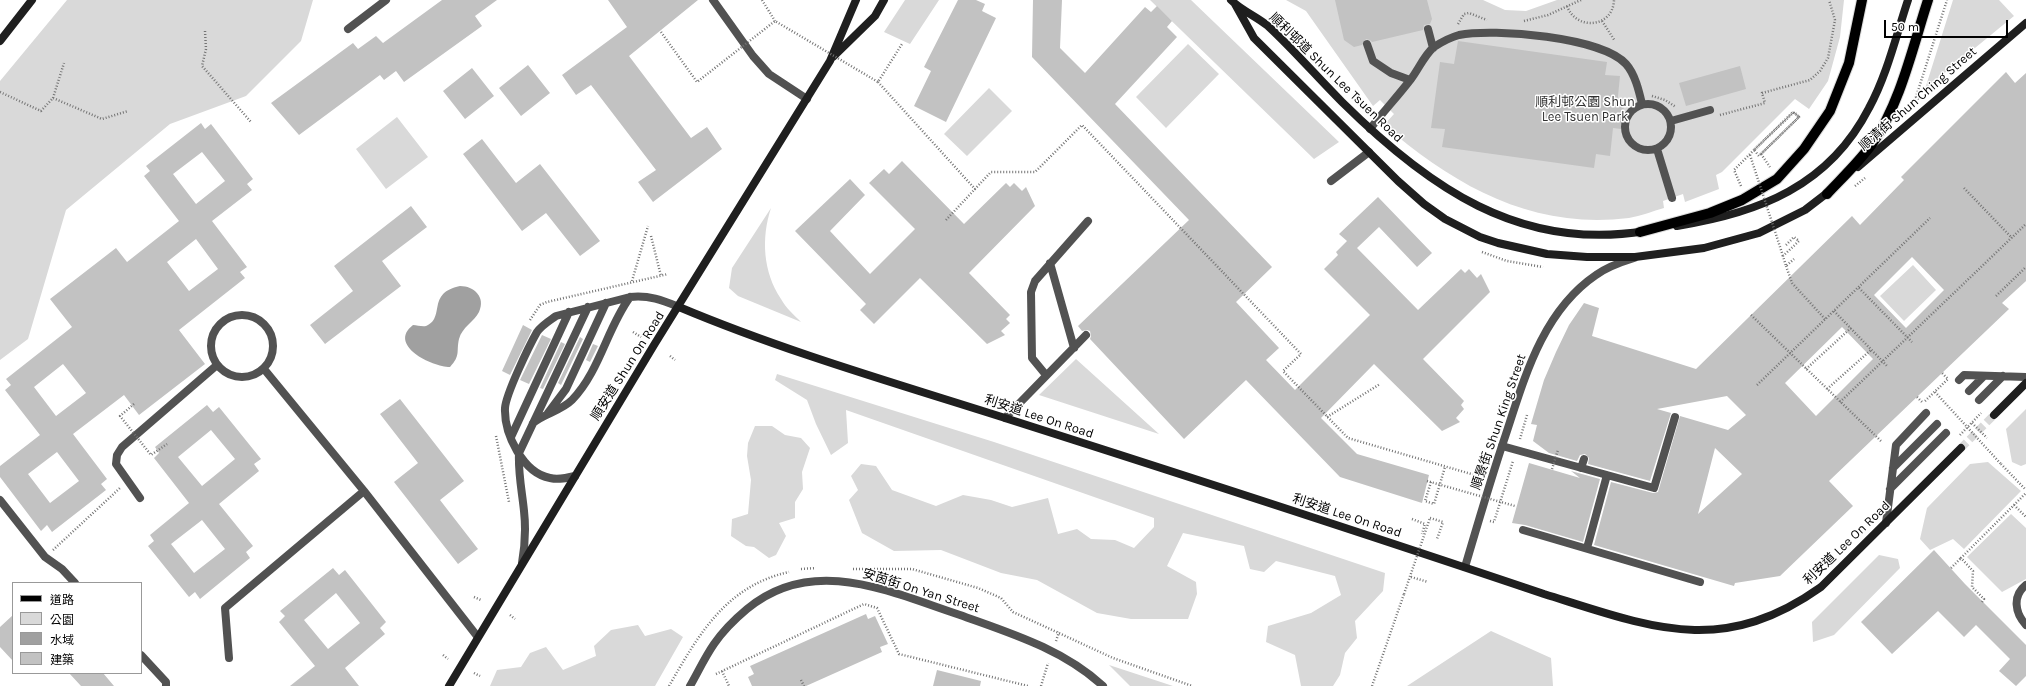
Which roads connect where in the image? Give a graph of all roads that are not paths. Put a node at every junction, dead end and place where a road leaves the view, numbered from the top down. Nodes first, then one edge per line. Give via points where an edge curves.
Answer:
1 (32, 0) edge
2 (386, 0) edge
3 (713, 0) edge
4 (856, 0) edge
5 (884, 0) edge
6 (1862, 0) edge
7 (1908, 0) edge
8 (1928, 0) edge
9 (1233, 2) edge
10 (2026, 23) edge
11 (348, 29) dead end
12 (1428, 29) dead end
13 (0, 41) edge
14 (1367, 44) dead end
15 (1433, 48) junction
16 (830, 61) junction
17 (1410, 80) junction
18 (807, 99) junction
19 (1642, 104) junction
20 (1712, 114) road end
21 (1671, 121) junction
22 (1370, 129) junction
23 (1657, 149) junction
24 (1369, 152) junction
25 (1331, 181) dead end
26 (1827, 194) junction
27 (1672, 198) dead end
28 (1088, 221) dead end
29 (1640, 232) junction
30 (1635, 257) junction
31 (1050, 263) junction
32 (630, 297) junction
33 (606, 303) junction
34 (588, 307) junction
35 (679, 308) junction
36 (569, 312) junction
37 (1086, 335) dead end
38 (1074, 348) junction
39 (217, 365) junction
40 (264, 369) junction
41 (1046, 375) junction
42 (1984, 376) junction
43 (2002, 376) junction
44 (2026, 377) edge
45 (1959, 380) dead end
46 (2026, 383) edge
47 (1970, 391) dead end
48 (1979, 400) dead end
49 (1926, 413) dead end
50 (548, 414) junction
51 (1994, 415) tunnel mouth
52 (1675, 417) dead end
53 (1005, 418) junction
54 (532, 423) junction
55 (1937, 424) dead end
56 (1946, 433) dead end
57 (511, 437) junction
58 (1502, 446) junction
59 (1961, 448) tunnel mouth
60 (519, 453) junction
61 (1584, 459) dead end
62 (1581, 468) junction
63 (1893, 468) junction
64 (1607, 475) junction
65 (574, 476) junction
66 (1890, 490) junction
67 (364, 491) junction
68 (140, 498) dead end
69 (0, 500) edge
70 (1886, 523) junction
71 (1522, 530) dead end
72 (1586, 548) junction
73 (522, 563) junction
74 (1465, 567) junction
75 (74, 582) edge
76 (1700, 582) dead end
77 (2026, 585) edge
78 (2026, 625) edge
79 (477, 636) junction
80 (142, 656) edge
81 (229, 658) dead end
82 (166, 686) edge
83 (449, 686) edge
84 (690, 686) edge
85 (1102, 686) edge

1 - 13 street
2 - 11 street
3 - 18 street via 769,74
4 - 16 street, 順安道 Shun On Road
5 - 16 street, 順安道 Shun On Road via 875,16
6 - 29 main road via 1849,63 1830,111 1804,149 1777,179 1742,200 1710,213
7 - 29 street, 順利邨道 Shun Lee Tsuen Road via 1870,108 1846,145 1826,166 1789,192 1748,211 1713,220
8 - 26 main road via 1902,81 1872,144
9 - 22 street, 順利邨道 Shun Lee Tsuen Road via 1267,26
9 - 24 street, 順利邨道 Shun Lee Tsuen Road via 1254,38
10 - 26 street, 順清街 Shun Ching Street
12 - 15 street
14 - 17 street via 1373,61 1391,73
15 - 17 street
15 - 19 street via 1458,36 1487,33 1533,35 1575,41 1608,50 1627,64
16 - 18 street, 順安道 Shun On Road
17 - 22 street
18 - 35 street, 順安道 Shun On Road
19 - 21 street via 1657,104 1664,108
19 - 23 street via 1635,107 1626,119 1626,134 1630,141 1642,149
20 - 21 street
21 - 23 street via 1671,135
22 - 29 street, 順利邨道 Shun Lee Tsuen Road via 1435,180 1482,209 1509,220 1541,230 1573,234 1608,235
23 - 27 street
24 - 25 street
24 - 30 street, 順利邨道 Shun Lee Tsuen Road via 1424,204 1480,237 1523,250 1547,254
26 - 30 street, 順利邨道 Shun Lee Tsuen Road via 1805,210 1759,233 1704,248
28 - 31 street
30 - 58 street, 順景街 Shun King Street via 1595,275 1572,296 1549,326 1526,372
31 - 38 street
31 - 41 street via 1035,281 1030,292 1032,358
32 - 33 street
32 - 35 street via 654,297
32 - 50 street via 615,319 603,350 581,388 564,407
33 - 34 street
33 - 50 street via 566,389
34 - 36 street
34 - 54 street
35 - 53 street, 利安道 Lee On Road via 812,358
35 - 65 street, 順安道 Shun On Road
36 - 57 street
36 - 57 street via 551,319 538,332 508,396 505,408 506,423
37 - 38 street
38 - 41 street
39 - 40 street via 234,376 245,377 255,375
39 - 40 street via 211,346 213,336 225,320 244,315 262,322 273,340 270,360
39 - 68 street via 122,447 117,455 116,464
40 - 67 street
41 - 53 street
42 - 43 street
42 - 45 street via 1964,375
42 - 47 street
43 - 44 street
43 - 48 street
46 - 51 street
49 - 63 street via 1896,444
50 - 54 street
52 - 64 street via 1654,488
53 - 74 street, 利安道 Lee On Road
54 - 60 street
55 - 63 street
56 - 66 street
57 - 60 street
58 - 62 street
58 - 74 street, 順景街 Shun King Street
59 - 70 street, 利安道 Lee On Road
60 - 65 street via 528,465 545,476 557,479
60 - 73 street via 518,468 525,521
61 - 62 street
62 - 64 street
63 - 66 street
64 - 72 street
65 - 73 street, 順安道 Shun On Road
66 - 70 street
67 - 79 street
67 - 81 street via 225,608
69 - 75 street via 45,557
70 - 74 street, 利安道 Lee On Road via 1821,587 1803,600 1777,614 1750,624 1722,629 1666,629 1631,621
71 - 72 street
72 - 76 street
73 - 79 street, 順安道 Shun On Road
77 - 78 street via 2018,595 2016,603 2019,615
79 - 83 street, 順安道 Shun On Road
80 - 82 street via 166,682
84 - 85 street, 安茵街 On Yan Street via 714,644 751,606 786,587 829,580 883,589 1004,630 1076,664

